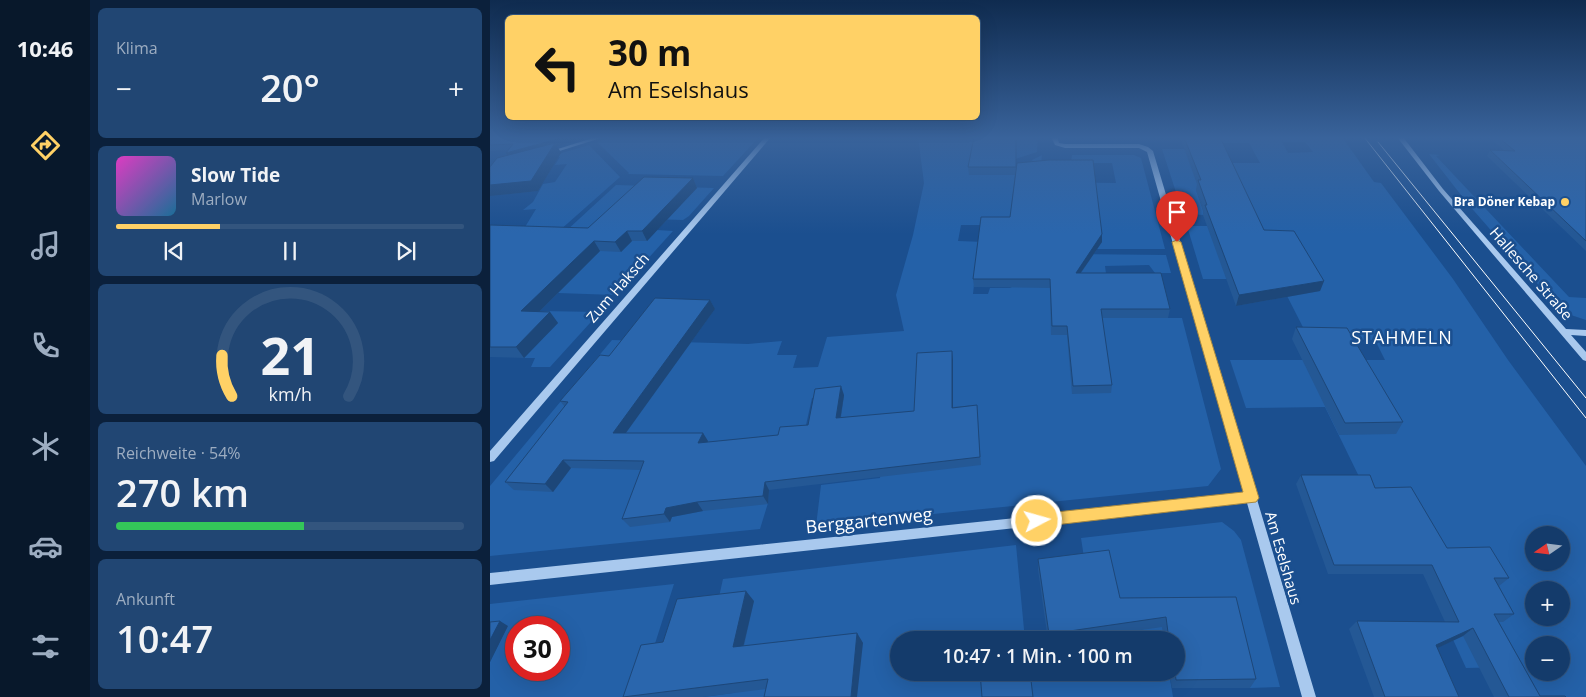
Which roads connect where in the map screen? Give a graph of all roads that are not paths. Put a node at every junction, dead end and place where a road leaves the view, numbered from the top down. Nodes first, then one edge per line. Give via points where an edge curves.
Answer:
1 (740, 170) edge
2 (1155, 170) edge
3 (1425, 170) edge
4 (1564, 332) junction
5 (1586, 333) edge
6 (1586, 358) edge
7 (490, 458) edge
8 (1251, 498) junction
9 (490, 579) edge
10 (1309, 697) edge

1 - 7 street, Zum Haksch
2 - 8 street, Am Eselshaus
3 - 4 street, Hallesche Straße
4 - 5 street
4 - 6 street, Hallesche Straße
8 - 9 street, Berggartenweg
8 - 10 street, Am Eselshaus

